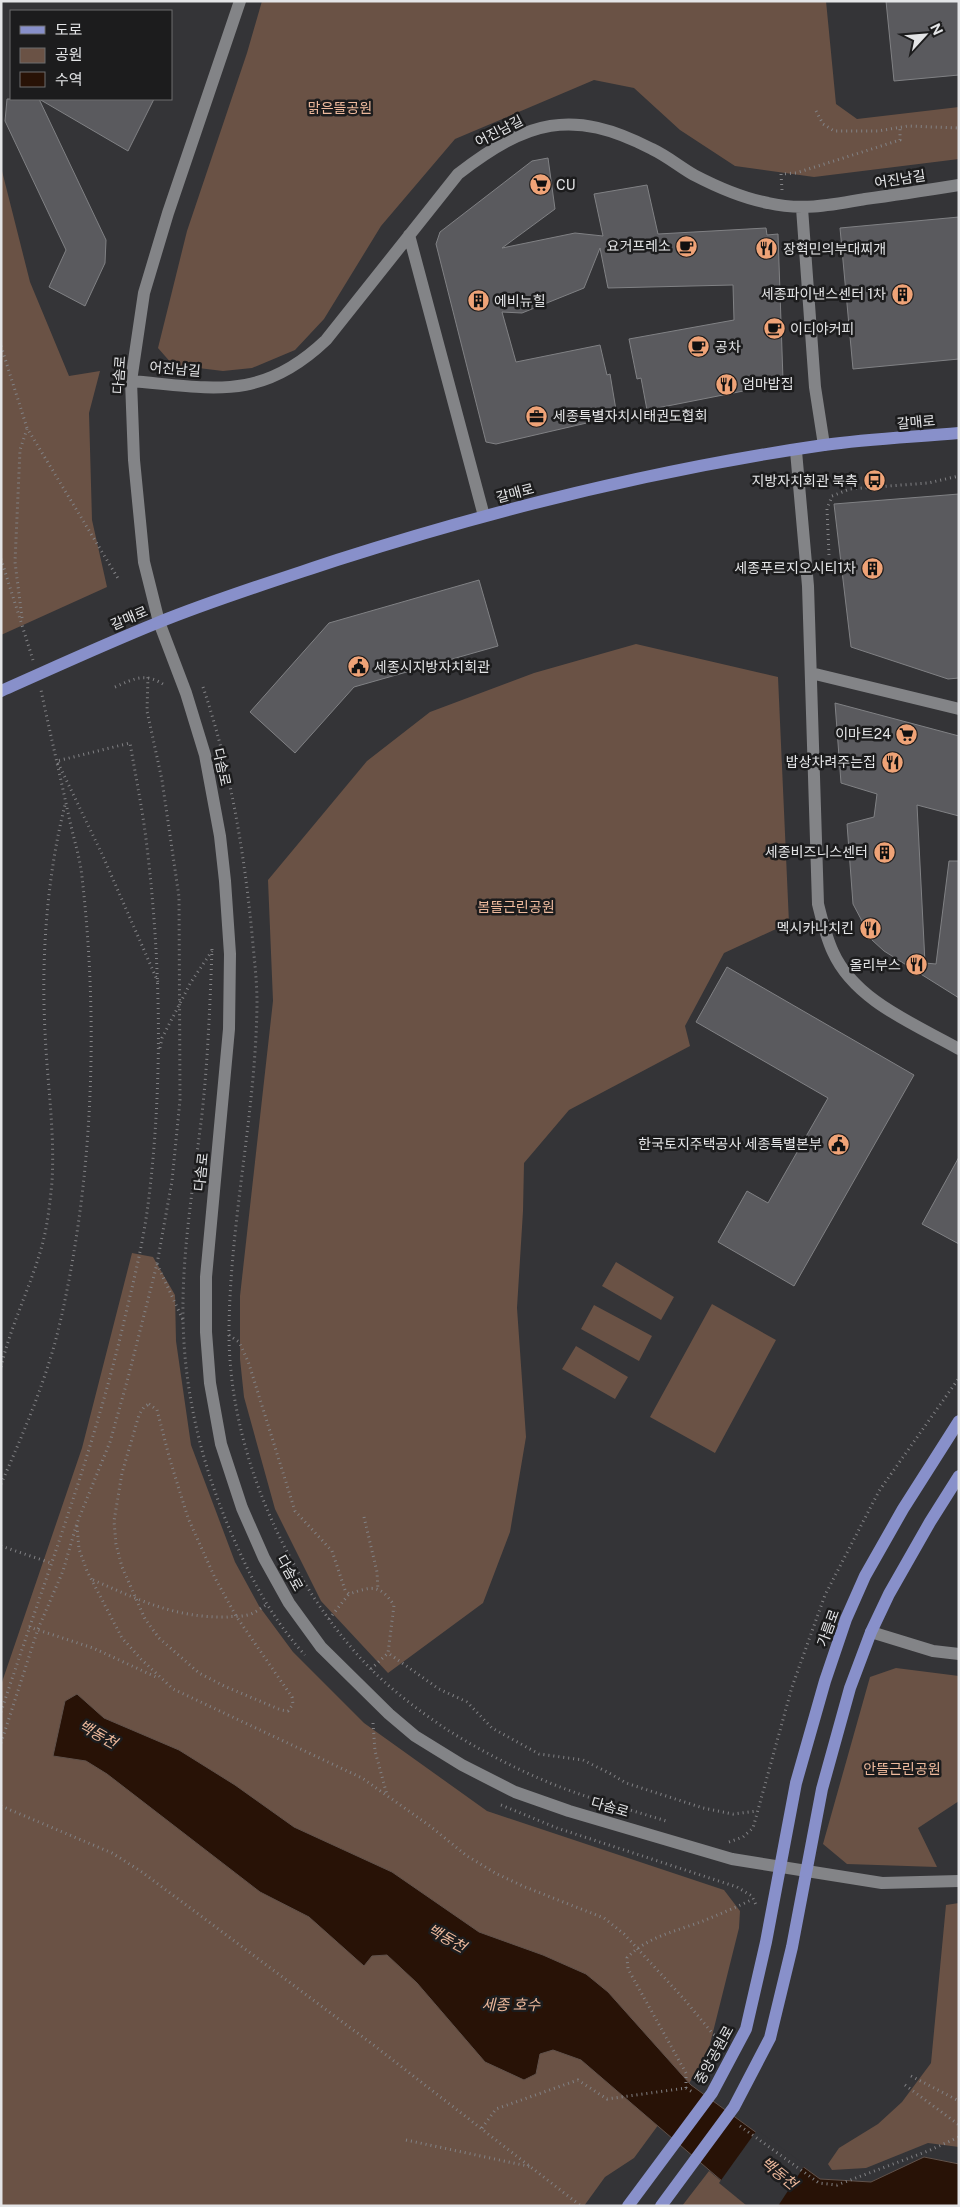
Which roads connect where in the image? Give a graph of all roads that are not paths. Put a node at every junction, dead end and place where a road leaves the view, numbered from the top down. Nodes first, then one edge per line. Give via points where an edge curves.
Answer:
1 (240, 1) edge
2 (959, 185) edge
3 (802, 208) junction
4 (409, 235) junction
5 (131, 381) junction
6 (959, 433) edge
7 (824, 445) junction
8 (796, 451) junction
9 (484, 516) junction
10 (159, 622) junction
11 (811, 673) junction
12 (1, 691) edge
13 (959, 709) edge
14 (959, 1049) edge
15 (959, 1421) edge
16 (959, 1476) edge
17 (871, 1632) junction
18 (959, 1654) edge
19 (780, 1867) junction
20 (805, 1872) junction
21 (959, 1881) edge
22 (628, 2206) edge
23 (661, 2206) edge

1 - 5 street, 다솜로 via 144,293
2 - 3 street, 어진남길
3 - 4 street, 어진남길 via 733,193 694,175 652,149 609,130 580,124 545,126 514,137 458,174
3 - 7 street via 815,387
4 - 5 street, 어진남길 via 326,340 308,358 286,371 256,384 228,388
4 - 9 street
5 - 10 street, 다솜로 via 134,460 144,562
6 - 7 main road, 갈매로
7 - 8 main road, 갈매로
8 - 9 main road, 갈매로 via 664,473
8 - 11 street via 808,586
9 - 10 main road, 갈매로 via 321,566
10 - 12 main road, 갈매로
10 - 19 street, 다솜로 via 205,755 220,836 230,954 229,1029 206,1277 208,1358 221,1444 242,1508 264,1558 289,1603 321,1648 415,1736 462,1765 514,1792 569,1811 732,1858
11 - 13 street
11 - 14 street via 818,904 833,953 846,973 872,999
15 - 19 main road, 가름로 via 903,1509 865,1576 846,1619 796,1783
16 - 17 main road via 925,1530
17 - 18 street via 933,1651
17 - 20 main road via 850,1688 822,1789
19 - 20 street, 다솜로
19 - 22 main road, 중앙공원로 via 746,2029 706,2096
20 - 21 street, 다솜로 via 882,1883
20 - 23 main road via 792,1947 770,2038 734,2107

